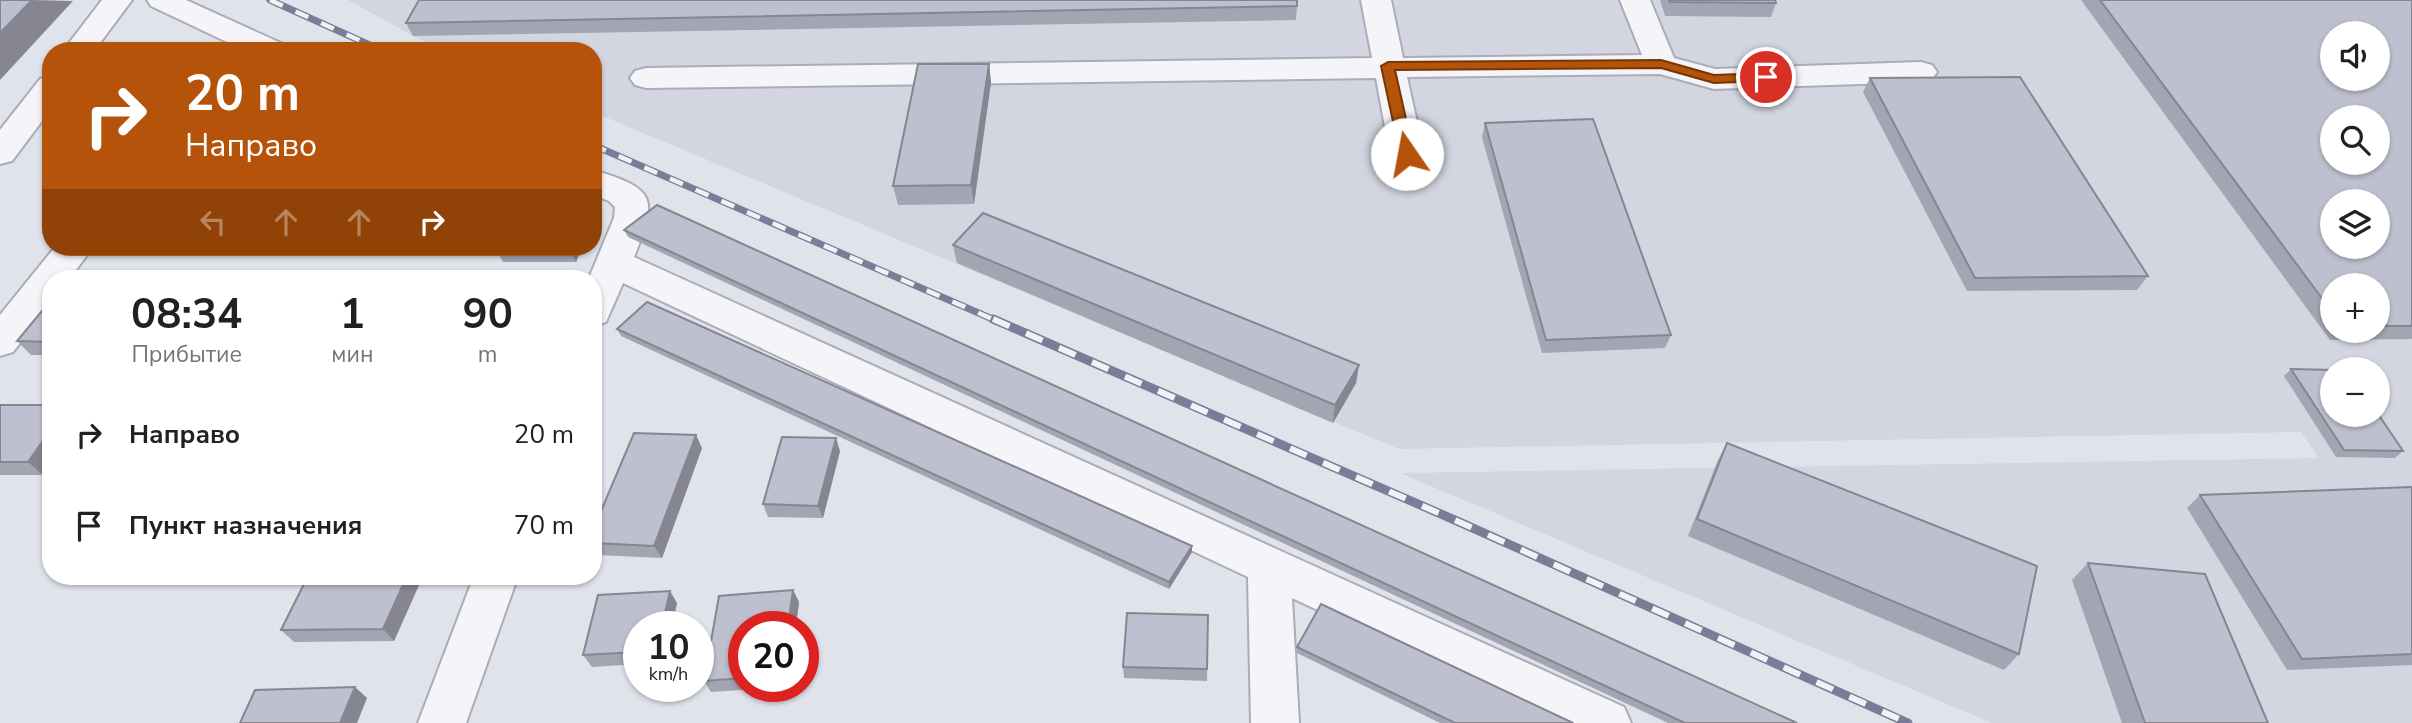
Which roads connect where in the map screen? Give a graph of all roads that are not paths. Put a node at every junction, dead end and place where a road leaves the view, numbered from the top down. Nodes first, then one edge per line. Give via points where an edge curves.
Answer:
1 (117, 0) edge
2 (162, 0) edge
3 (1376, 0) edge
4 (1635, 0) edge
5 (85, 42) edge
6 (232, 42) edge
7 (1661, 64) junction
8 (1388, 66) junction
9 (1921, 72) dead end
10 (646, 78) dead end
11 (42, 98) edge
12 (0, 153) edge
13 (1407, 154) dead end
14 (602, 186) edge
15 (68, 256) edge
16 (612, 262) junction
17 (57, 270) edge
18 (602, 288) edge
19 (42, 289) edge
20 (0, 342) edge
21 (1269, 566) junction
22 (493, 585) edge
23 (442, 723) edge
24 (1275, 723) edge
25 (1607, 723) edge

1 - 5 street
2 - 6 street
3 - 8 street
4 - 7 street
7 - 8 street
7 - 9 street via 1714,79
8 - 10 street
8 - 13 street
11 - 12 street
14 - 16 street via 632,204 632,218
15 - 17 street
16 - 18 street
16 - 21 street
19 - 20 street
21 - 24 street
21 - 25 street
22 - 23 street

